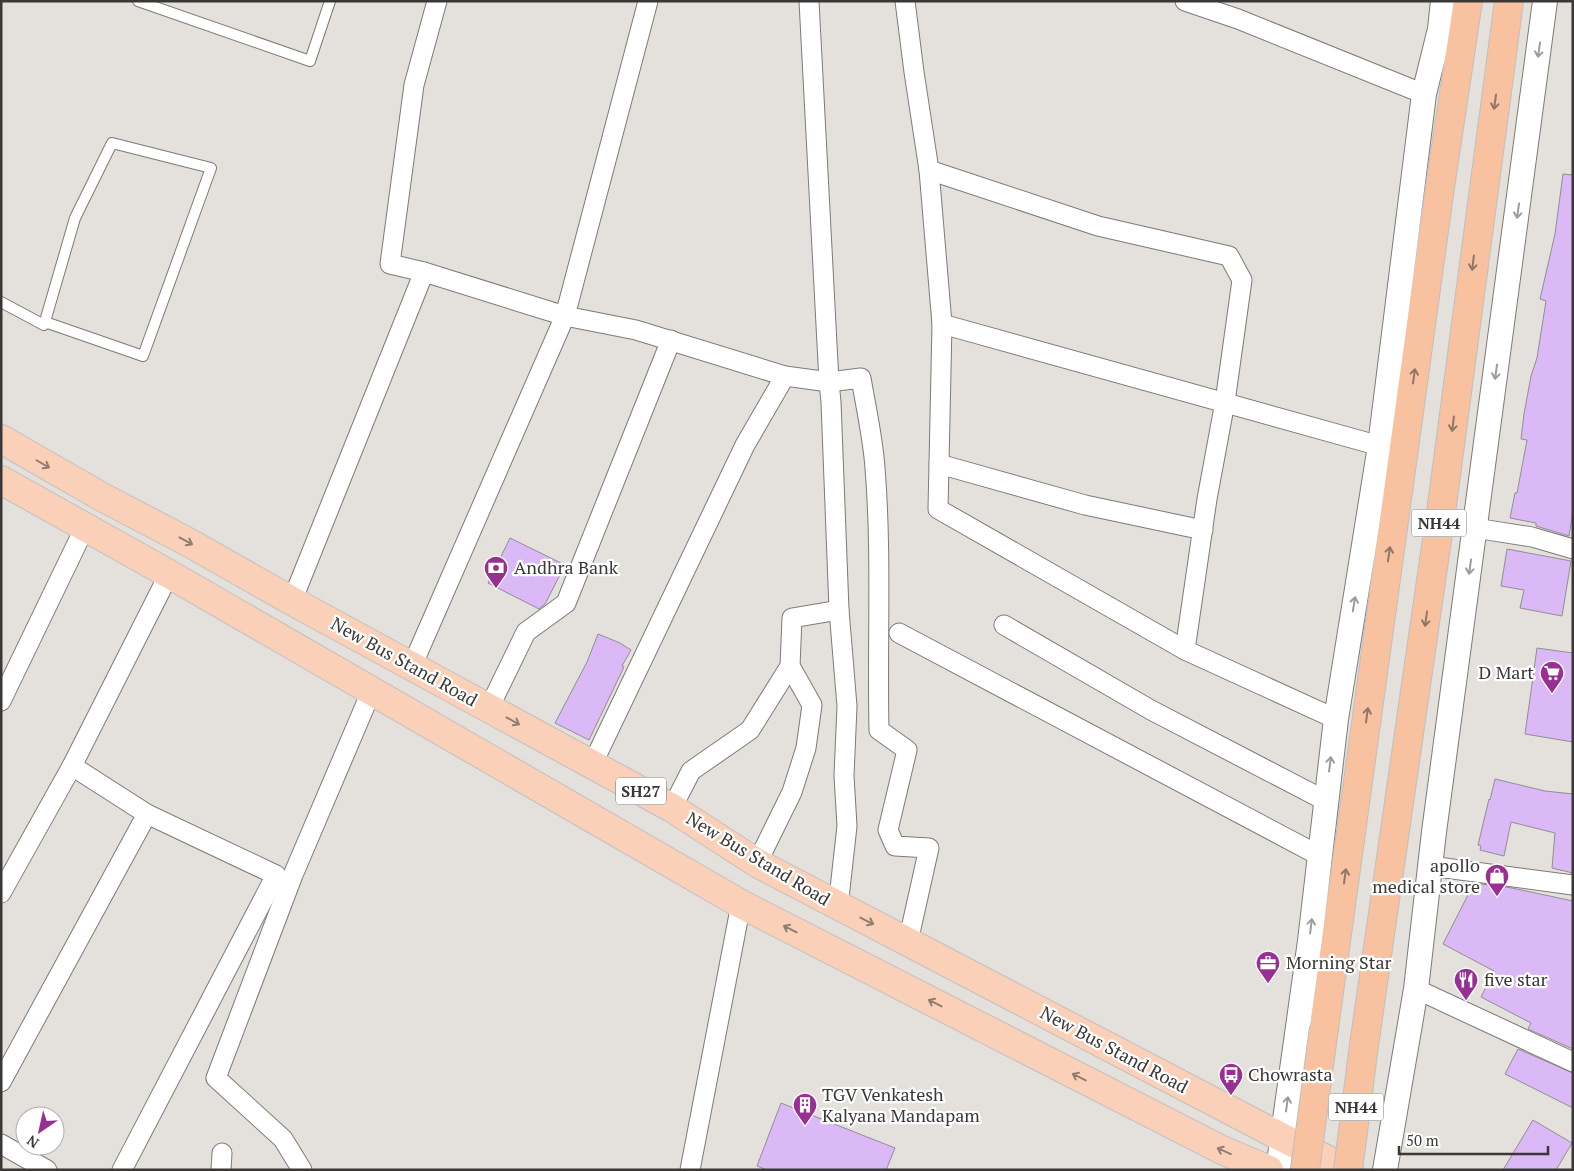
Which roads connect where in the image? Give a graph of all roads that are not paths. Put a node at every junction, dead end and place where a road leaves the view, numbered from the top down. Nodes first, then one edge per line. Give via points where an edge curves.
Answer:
1 (138, 1) edge
2 (330, 1) edge
3 (437, 1) edge
4 (648, 1) edge
5 (809, 1) edge
6 (906, 1) edge
7 (1185, 1) edge
8 (1443, 1) edge
9 (1468, 1) edge
10 (1509, 1) edge
11 (1546, 1) edge
12 (1424, 94) junction
13 (929, 170) junction
14 (424, 272) junction
15 (1, 302) edge
16 (565, 316) junction
17 (45, 322) junction
18 (942, 324) junction
19 (671, 340) junction
20 (785, 376) junction
21 (829, 382) junction
22 (1225, 402) junction
23 (1, 439) edge
24 (1380, 446) junction
25 (939, 464) junction
26 (1, 480) edge
27 (86, 527) junction
28 (1475, 528) junction
29 (1203, 530) junction
30 (1573, 549) edge
31 (169, 574) junction
32 (292, 601) junction
33 (839, 610) junction
34 (1004, 625) dead end
35 (899, 633) dead end
36 (1185, 650) junction
37 (412, 666) junction
38 (790, 666) junction
39 (371, 692) junction
40 (1, 701) edge
41 (489, 708) junction
42 (1336, 719) junction
43 (592, 765) junction
44 (72, 766) junction
45 (1326, 801) junction
46 (672, 808) junction
47 (147, 814) junction
48 (1320, 856) junction
49 (756, 863) junction
50 (1430, 866) junction
51 (1573, 885) edge
52 (1, 893) edge
53 (741, 904) junction
54 (838, 907) junction
55 (908, 942) junction
56 (1416, 990) junction
57 (1573, 1062) edge
58 (1, 1082) edge
59 (1283, 1138) junction
60 (1, 1144) edge
61 (47, 1170) edge
62 (122, 1170) edge
63 (302, 1170) edge
64 (690, 1170) edge
65 (1269, 1170) edge
66 (1278, 1170) edge
67 (1305, 1170) edge
68 (1349, 1170) edge
69 (1386, 1170) edge

1 - 2 lane via 310,61
3 - 14 street via 414,85 390,264
4 - 16 street
5 - 21 street
6 - 13 street
7 - 12 street
8 - 12 street via 1440,29
67 -> 9 highway, NH44, bridge
10 -> 68 highway, NH44, bridge
11 -> 28 street
12 - 24 street
13 - 18 street
13 - 22 street via 1098,226 1229,256 1242,280
14 - 16 street
14 - 32 street
15 - 17 lane via 44,325
16 - 19 street
16 - 37 street
17 - 17 lane via 75,218 112,143 211,168 143,356
18 - 22 street
18 - 25 street
19 - 20 street
19 - 41 street via 566,603 526,632
20 - 21 street
20 - 43 street via 744,445
21 - 33 street
21 - 55 street via 861,378 875,467 879,730 906,750 888,830 895,846 929,848
22 - 24 street
22 - 29 street
23 -> 32 main road, New Bus Stand Road / SH27
42 -> 24 street
25 - 29 street via 1085,505
25 - 36 street via 938,509
26 - 27 main road, SH27
27 - 31 main road, SH27
27 - 40 street
28 - 30 street via 1532,537
28 -> 50 street
29 - 36 street
31 - 39 main road, SH27
31 - 44 street
32 - 37 main road, New Bus Stand Road / SH27
33 - 38 street via 792,618
33 - 54 street via 847,706 844,776 847,826
34 - 45 street via 1151,710
35 - 48 street
36 - 42 street
37 - 41 main road, New Bus Stand Road / SH27
38 - 46 street via 750,730 691,771
38 - 49 street via 812,705 806,748 792,792
39 - 53 main road, SH27
39 - 63 street via 293,875 216,1078 283,1139
41 -> 43 main road, New Bus Stand Road / SH27
45 -> 42 street
43 - 46 main road, New Bus Stand Road / SH27
44 - 47 street
44 - 52 street
45 - 48 street
46 - 49 main road, New Bus Stand Road / SH27
47 - 58 street
47 - 62 street via 276,875
59 -> 48 street
49 - 54 main road, New Bus Stand Road / SH27
50 - 51 street
50 - 56 street
53 - 64 street
65 -> 53 main road, SH27 via 1222,1150
54 -> 55 main road, New Bus Stand Road / SH27
55 - 59 main road, New Bus Stand Road / SH27
56 - 57 street
56 - 69 street
59 - 66 street
59 - 68 main road, SH27
60 - 61 street

